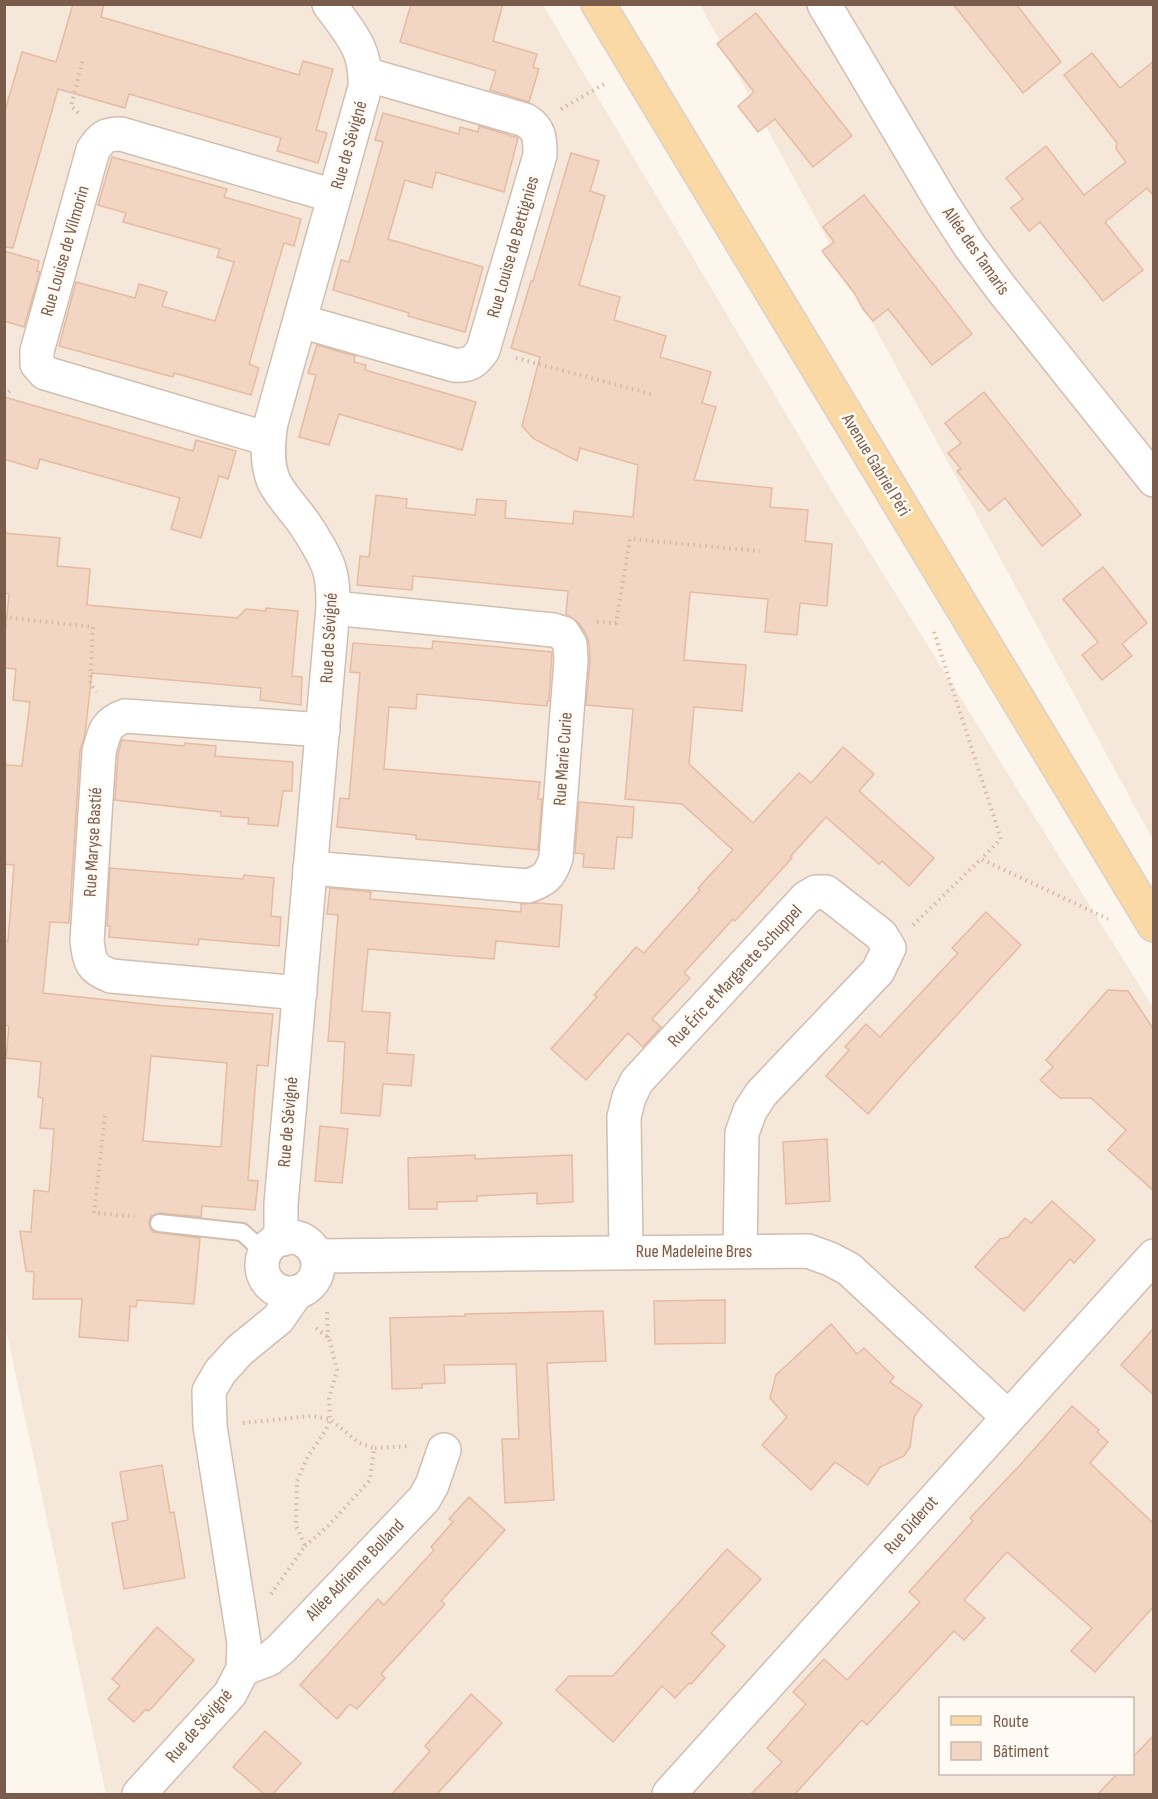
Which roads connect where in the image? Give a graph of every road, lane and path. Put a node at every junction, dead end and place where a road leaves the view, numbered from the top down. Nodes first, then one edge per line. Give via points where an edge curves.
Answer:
1 (598, 4) edge
2 (824, 4) edge
3 (329, 5) edge
4 (83, 59) dead end
5 (635, 65) junction
6 (365, 74) junction
7 (535, 126) junction
8 (101, 138) junction
9 (334, 196) junction
10 (300, 321) junction
11 (483, 350) junction
12 (651, 394) dead end
13 (268, 439) junction
14 (1154, 480) edge
15 (760, 551) dead end
16 (333, 608) junction
17 (4, 617) edge
18 (932, 625) dead end
19 (563, 633) junction
20 (114, 720) junction
21 (322, 730) junction
22 (981, 859) junction
23 (310, 868) junction
24 (1145, 911) edge
25 (889, 948) junction
26 (300, 993) junction
27 (105, 1116) dead end
28 (159, 1223) joint
29 (274, 1246) junction
30 (740, 1251) junction
31 (626, 1252) junction
32 (317, 1256) junction
33 (1154, 1256) edge
34 (292, 1299) junction
35 (1008, 1417) junction
36 (330, 1419) junction
37 (210, 1426) junction
38 (374, 1448) junction
39 (443, 1454) joint
40 (305, 1546) junction
41 (241, 1622) junction
42 (243, 1669) junction
43 (139, 1794) edge
44 (669, 1794) edge

1 - 5 main road, Avenue Gabriel Péri
2 - 14 street, Allée des Tamaris via 969,245
3 - 6 street, Rue de Sévigné via 361,50
4 - 8 path via 71,105
5 - 7 path
5 - 24 main road, Avenue Gabriel Péri
6 - 7 street
6 - 9 street, Rue de Sévigné via 365,87
7 - 11 street, Rue Louise de Bettignies via 540,155
8 - 9 street via 121,134
8 - 13 street, Rue Louise de Vilmorin via 93,150 37,351 37,364 45,373 64,380
9 - 10 street, Rue de Sévigné
10 - 11 street via 454,365 466,365
10 - 13 street, Rue de Sévigné
11 - 12 path
13 - 16 street, Rue de Sévigné via 274,481 328,564
15 - 19 path via 630,539 616,623 585,622
16 - 19 street
16 - 21 street, Rue de Sévigné
17 - 20 path via 93,627 90,683
18 - 22 path via 1001,839
19 - 23 street, Rue Marie Curie via 570,644 571,660 552,872 528,886
20 - 21 street via 125,716
20 - 26 street, Rue Maryse Bastié via 104,731 99,752 87,941 89,959 97,971 111,976
21 - 23 street, Rue de Sévigné
22 - 24 path via 1110,920
22 - 25 path
23 - 26 street, Rue de Sévigné
25 - 30 street via 878,971 761,1094 750,1111 742,1133
25 - 31 street, Rue Éric et Margarete Schuppel via 881,935 826,892 816,892 806,898 637,1081 624,1117
26 - 29 street, Rue de Sévigné
27 - 28 path via 94,1213 147,1218
28 - 29 lane via 242,1232
29 - 32 street via 292,1237 300,1239
29 - 34 street via 262,1268 268,1283
30 - 31 street, Rue Madeleine Bres
30 - 35 street, Rue Madeleine Bres via 808,1251 849,1269
31 - 32 street, Rue Madeleine Bres
32 - 34 street via 315,1279
33 - 35 street, Rue Diderot
34 - 36 path via 328,1338 338,1370 329,1399
34 - 37 street, Rue de Sévigné via 278,1319 220,1371 209,1391
35 - 44 street, Rue Diderot
36 - 37 path via 311,1416
36 - 38 path via 359,1443
36 - 40 path via 297,1481 296,1525
37 - 41 street, Rue de Sévigné
38 - 39 path via 409,1445
38 - 40 path via 370,1480
39 - 42 street, Allée Adrienne Bolland via 424,1499 281,1648 269,1659
40 - 41 path via 265,1602
41 - 42 street, Rue de Sévigné
42 - 43 street, Rue de Sévigné via 230,1694

